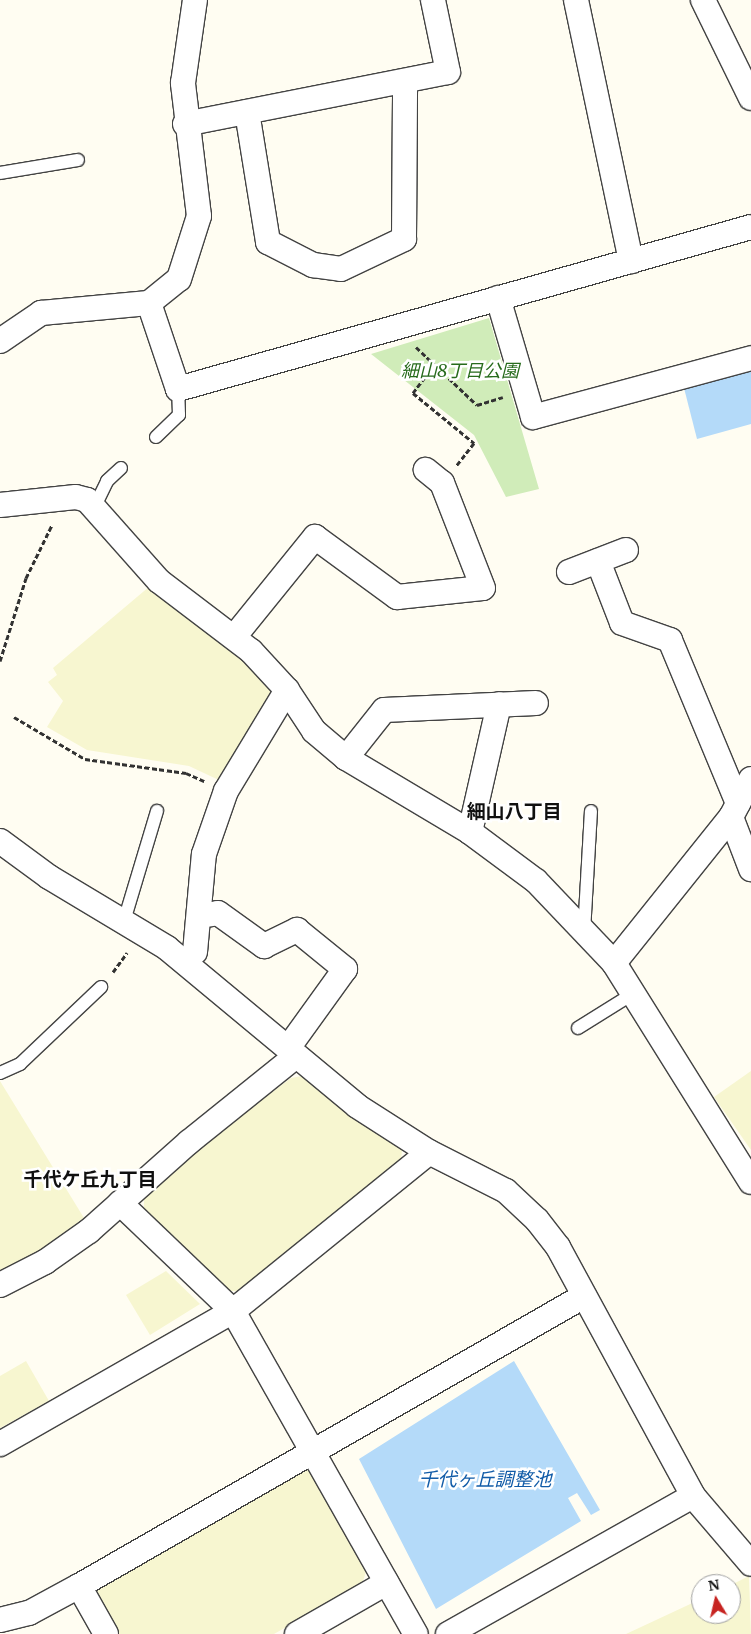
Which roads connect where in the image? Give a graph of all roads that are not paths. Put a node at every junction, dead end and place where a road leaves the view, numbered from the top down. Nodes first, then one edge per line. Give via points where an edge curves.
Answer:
1 (195, 0) edge
2 (433, 0) edge
3 (576, 0) edge
4 (703, 0) edge
5 (405, 81) junction
6 (751, 98) edge
7 (247, 112) junction
8 (184, 124) junction
9 (78, 160) dead end
10 (0, 173) edge
11 (751, 227) edge
12 (631, 261) junction
13 (498, 298) junction
14 (149, 303) junction
15 (0, 341) edge
16 (751, 358) edge
17 (178, 389) junction
18 (156, 436) dead end
19 (122, 468) dead end
20 (434, 476) road end
21 (85, 501) junction
22 (0, 505) edge
23 (626, 550) dead end
24 (598, 561) junction
25 (569, 572) dead end
26 (234, 637) junction
27 (287, 690) junction
28 (536, 703) dead end
29 (499, 704) junction
30 (346, 758) junction
31 (751, 778) edge
32 (734, 810) junction
33 (157, 811) dead end
34 (591, 811) dead end
35 (470, 832) junction
36 (0, 842) edge
37 (751, 869) edge
38 (200, 916) junction
39 (133, 927) junction
40 (584, 932) junction
41 (195, 952) dead end
42 (614, 963) junction
43 (101, 987) road end
44 (634, 993) junction
45 (578, 1028) dead end
46 (292, 1052) junction
47 (0, 1073) edge
48 (429, 1152) junction
49 (751, 1182) edge
50 (120, 1203) junction
51 (0, 1285) edge
52 (584, 1296) junction
53 (233, 1311) junction
54 (0, 1444) edge
55 (311, 1449) junction
56 (693, 1496) junction
57 (751, 1564) edge
58 (386, 1583) junction
59 (79, 1586) junction
60 (0, 1620) edge
61 (106, 1634) edge
62 (297, 1634) edge
63 (416, 1634) edge
64 (448, 1634) edge

1 - 8 street via 183,83
2 - 5 street via 448,72
3 - 12 street
4 - 6 street
5 - 7 street
5 - 7 street via 404,239 341,269 313,265 268,242
7 - 8 street
8 - 14 street via 199,216 179,279
9 - 10 lane
11 - 12 street
12 - 13 street
13 - 16 street via 533,417
13 - 17 street
14 - 15 street via 41,313
14 - 17 street
17 - 18 lane via 179,415
19 - 21 lane
20 - 26 street via 483,588 397,597 315,537
21 - 22 street
21 - 26 street via 159,581
23 - 24 street
24 - 25 street
24 - 32 street via 622,624 670,640
26 - 27 street
27 - 30 street via 314,731
27 - 38 street via 226,791 204,854
28 - 29 street
29 - 30 street via 384,710
29 - 35 street
30 - 35 street
31 - 32 street
32 - 37 street
32 - 42 street
33 - 39 lane
34 - 40 lane
35 - 40 street via 536,882
36 - 39 street
38 - 41 street
38 - 46 street via 218,913 264,946 297,930 344,969
39 - 46 street via 167,948
40 - 42 street
42 - 44 street
43 - 47 lane via 20,1064
44 - 45 lane
44 - 49 street
46 - 48 street via 357,1106
46 - 50 street
48 - 52 street via 506,1191 537,1220 558,1247
48 - 53 street
50 - 51 street via 45,1262
50 - 53 street
52 - 55 street
52 - 56 street
53 - 54 street
53 - 55 street
55 - 58 street
55 - 59 street
56 - 57 street
56 - 64 street
58 - 62 street
58 - 63 street
59 - 60 street via 29,1614
59 - 61 street

